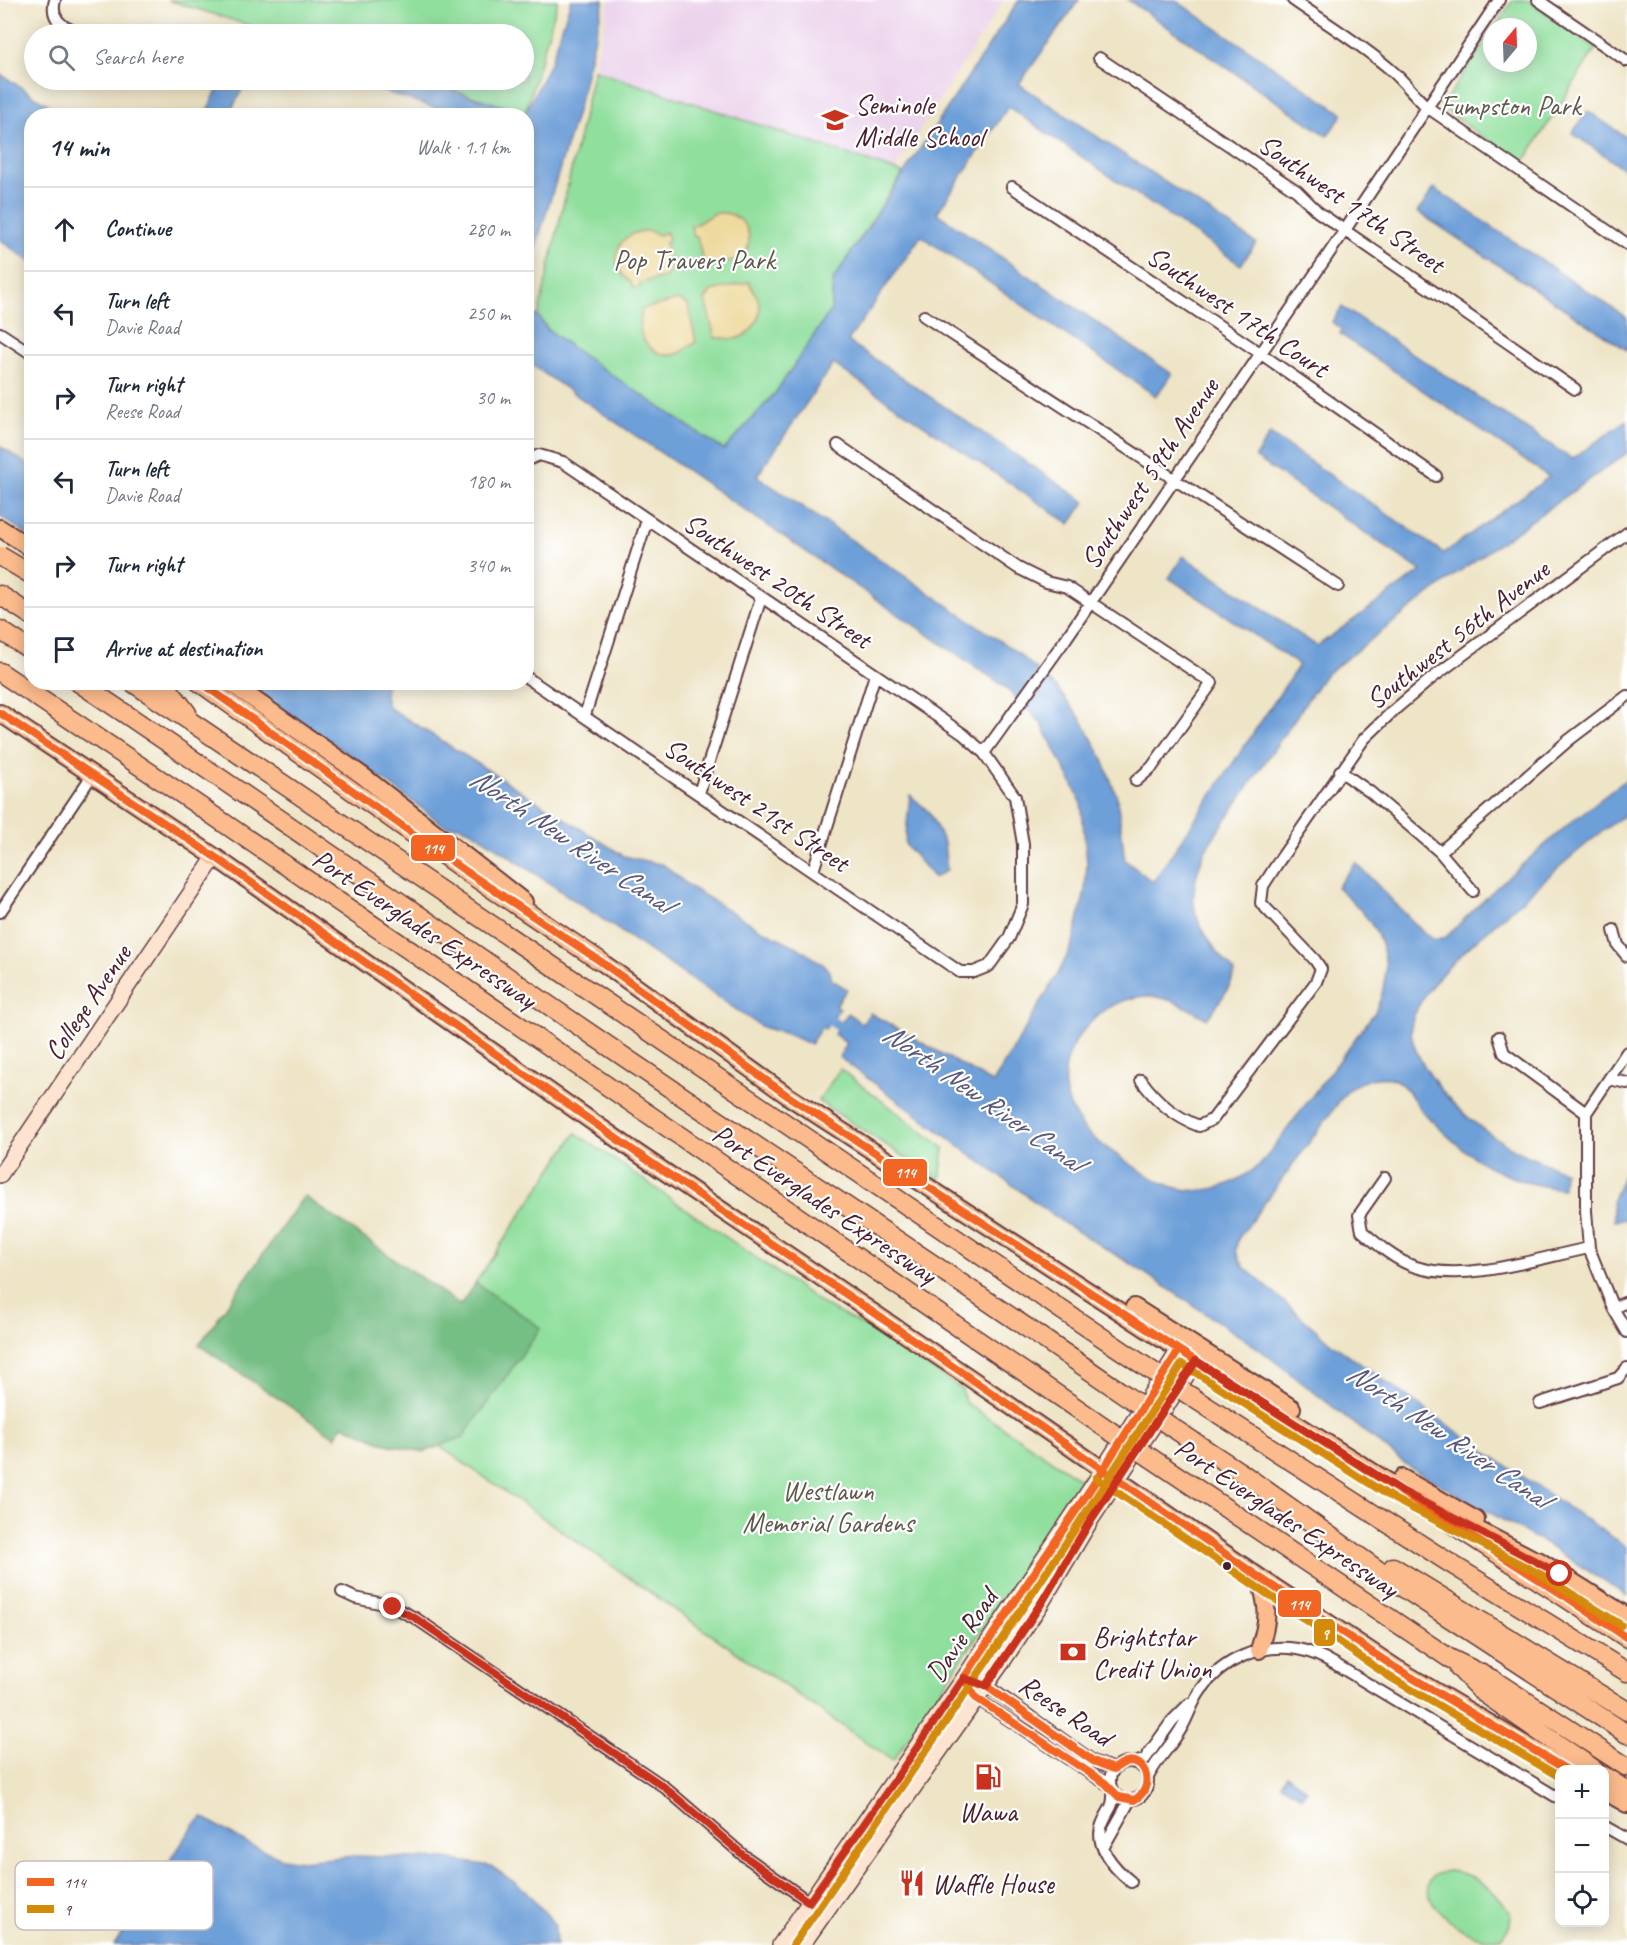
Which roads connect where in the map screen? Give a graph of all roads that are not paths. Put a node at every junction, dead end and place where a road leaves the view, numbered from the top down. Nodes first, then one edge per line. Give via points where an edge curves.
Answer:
1 (55, 0) edge
2 (1293, 0) edge
3 (1499, 0) edge
4 (1538, 0) edge
5 (60, 24) edge
6 (1099, 58) dead end
7 (1627, 61) edge
8 (1427, 107) junction
9 (1012, 187) dead end
10 (1345, 230) junction
11 (1627, 244) edge
12 (924, 316) dead end
13 (0, 333) edge
14 (24, 349) edge
15 (1260, 353) junction
16 (1575, 389) dead end
17 (838, 445) dead end
18 (534, 457) edge
19 (1436, 476) dead end
20 (1173, 478) junction
21 (647, 519) junction
22 (0, 528) edge
23 (1627, 533) edge
24 (24, 544) edge
25 (0, 551) edge
26 (0, 556) edge
27 (24, 570) edge
28 (24, 571) edge
29 (1338, 585) dead end
30 (0, 595) edge
31 (761, 598) junction
32 (1090, 602) junction
33 (24, 611) edge
34 (0, 630) edge
35 (24, 646) edge
36 (0, 672) edge
37 (875, 675) junction
38 (534, 682) edge
39 (24, 688) edge
40 (27, 690) edge
41 (90, 690) edge
42 (144, 690) edge
43 (169, 690) edge
44 (210, 690) edge
45 (240, 690) edge
46 (1627, 696) edge
47 (0, 713) edge
48 (585, 715) junction
49 (195, 724) junction
50 (984, 753) junction
51 (1340, 771) junction
52 (93, 774) junction
53 (1136, 781) dead end
54 (699, 793) junction
55 (1440, 852) junction
56 (215, 857) junction
57 (813, 870) junction
58 (1473, 891) dead end
59 (0, 912) edge
60 (1614, 930) dead end
61 (1627, 956) edge
62 (600, 961) junction
63 (1499, 1037) dead end
64 (1627, 1052) edge
65 (1609, 1079) junction
66 (1141, 1080) dead end
67 (1627, 1083) edge
68 (1586, 1113) junction
69 (0, 1175) edge
70 (1385, 1178) dead end
71 (941, 1196) junction
72 (1589, 1248) junction
73 (1627, 1302) edge
74 (1613, 1308) junction
75 (1627, 1332) edge
76 (1179, 1350) junction
77 (1196, 1361) junction
78 (1627, 1368) edge
79 (1540, 1403) dead end
80 (1102, 1469) junction
81 (1243, 1474) junction
82 (1118, 1479) junction
83 (1400, 1490) junction
84 (1545, 1565) junction
85 (1259, 1577) junction
86 (342, 1592) dead end
87 (1627, 1616) edge
88 (1627, 1638) edge
89 (1259, 1650) junction
90 (1449, 1658) junction
91 (1627, 1672) edge
92 (964, 1678) junction
93 (981, 1692) junction
94 (1196, 1697) junction
95 (1627, 1711) edge
96 (1627, 1734) edge
97 (1136, 1763) junction
98 (1560, 1765) edge
99 (1588, 1765) edge
100 (1627, 1767) edge
101 (1114, 1769) junction
102 (1148, 1777) junction
103 (1609, 1779) edge
104 (1112, 1789) junction
105 (1627, 1791) edge
106 (1609, 1793) edge
107 (1555, 1796) edge
108 (1130, 1800) junction
109 (1627, 1804) edge
110 (1609, 1828) edge
111 (1627, 1839) edge
112 (1103, 1848) junction
113 (1131, 1882) dead end
114 (809, 1902) junction
115 (780, 1945) edge
116 (802, 1945) edge

1 - 5 street via 53,6
2 - 8 street via 1361,46
3 - 8 street, Southwest 59th Avenue
4 - 7 street
6 - 10 street, Southwest 17th Street via 1297,191 1318,212
8 - 10 street, Southwest 59th Avenue
8 - 11 street
9 - 15 street, Southwest 17th Court
10 - 15 street, Southwest 59th Avenue
10 - 16 street, Southwest 17th Street
12 - 20 street
13 - 14 street
15 - 19 street, Southwest 17th Court
15 - 20 street, Southwest 59th Avenue
17 - 32 street via 1018,568 1067,587
18 - 21 street, Southwest 20th Street via 539,455 563,462
20 - 29 street
20 - 32 street, Southwest 59th Avenue
21 - 31 street, Southwest 20th Street
21 - 48 street
22 - 24 main road
23 - 51 street, Southwest 56th Avenue via 1432,678 1364,740
25 - 27 highway
26 - 28 highway, bridge
30 - 33 highway
31 - 37 street, Southwest 20th Street
31 - 54 street
32 - 50 street, Southwest 59th Avenue
32 - 53 street via 1212,683 1152,768
34 - 35 highway
36 - 39 highway, Port Everglades Expressway, bridge
37 - 50 street, Southwest 20th Street via 963,734
37 - 57 street
38 - 48 street, Southwest 21st Street
40 - 90 highway, Port Everglades Expressway, bridge via 1110,1431
41 - 81 highway, bridge
42 - 49 highway, Port Everglades Expressway
43 - 49 highway
44 - 62 highway
45 - 62 main road via 363,776
46 - 55 street via 1569,740
47 - 52 main road
48 - 54 street, Southwest 21st Street
49 - 91 highway, Port Everglades Expressway, bridge via 1152,1371
50 - 57 street, Southwest 21st Street via 1015,797 1023,844 1023,904 1009,938 988,966 960,972
51 - 55 street
51 - 66 street, Southwest 56th Avenue via 1276,864 1263,886 1261,903 1316,960 1321,969 1316,982 1213,1119 1199,1126 1185,1121 1154,1098
52 - 56 main road
52 - 59 street
54 - 57 street, Southwest 21st Street
55 - 58 street
56 - 69 main road, College Avenue
56 - 80 main road via 637,1153
60 - 61 street via 1618,945
62 - 71 main road via 788,1096
63 - 68 street via 1504,1053
64 - 65 street
65 - 67 street
65 - 68 street
68 - 72 street
70 - 72 street via 1359,1215 1362,1231 1413,1267 1441,1273 1470,1272
71 - 76 main road
71 - 84 main road via 1033,1246 1214,1356 1356,1450 1482,1523
72 - 74 street
73 - 74 street
74 - 75 street
76 - 77 main road
76 - 80 main road, Davie Road
77 - 82 main road, Davie Road
77 - 83 main road
78 - 79 street via 1618,1378
80 - 82 main road
80 - 92 main road, Davie Road
81 - 95 highway
81 - 96 highway via 1402,1587
82 - 85 main road
82 - 93 main road, Davie Road
83 - 84 main road
83 - 88 highway
84 - 87 main road
85 - 89 main road via 1267,1601
85 - 98 main road via 1405,1674
86 - 114 street via 389,1605 415,1618 663,1786 743,1855
89 - 94 street, Reese Road via 1218,1671
89 - 107 street, Reese Road via 1278,1647 1315,1654
90 - 99 highway via 1481,1691
90 - 100 highway, Port Everglades Expressway via 1492,1679
92 - 93 street, Reese Road
92 - 114 main road, Davie Road
93 - 101 street, Reese Road via 1093,1761
93 - 104 street, Reese Road
93 - 116 main road, Davie Road
94 - 97 street, Reese Road via 1172,1721 1145,1759
94 - 102 street, Reese Road via 1182,1727
97 - 101 street via 1124,1762
97 - 102 street
101 - 104 street via 1110,1778
102 - 108 street via 1144,1793
103 - 105 highway
104 - 108 street
104 - 112 street via 1114,1804 1100,1831
106 - 109 main road
108 - 112 street
110 - 111 street
112 - 113 street via 1108,1860
114 - 115 main road, Davie Road

